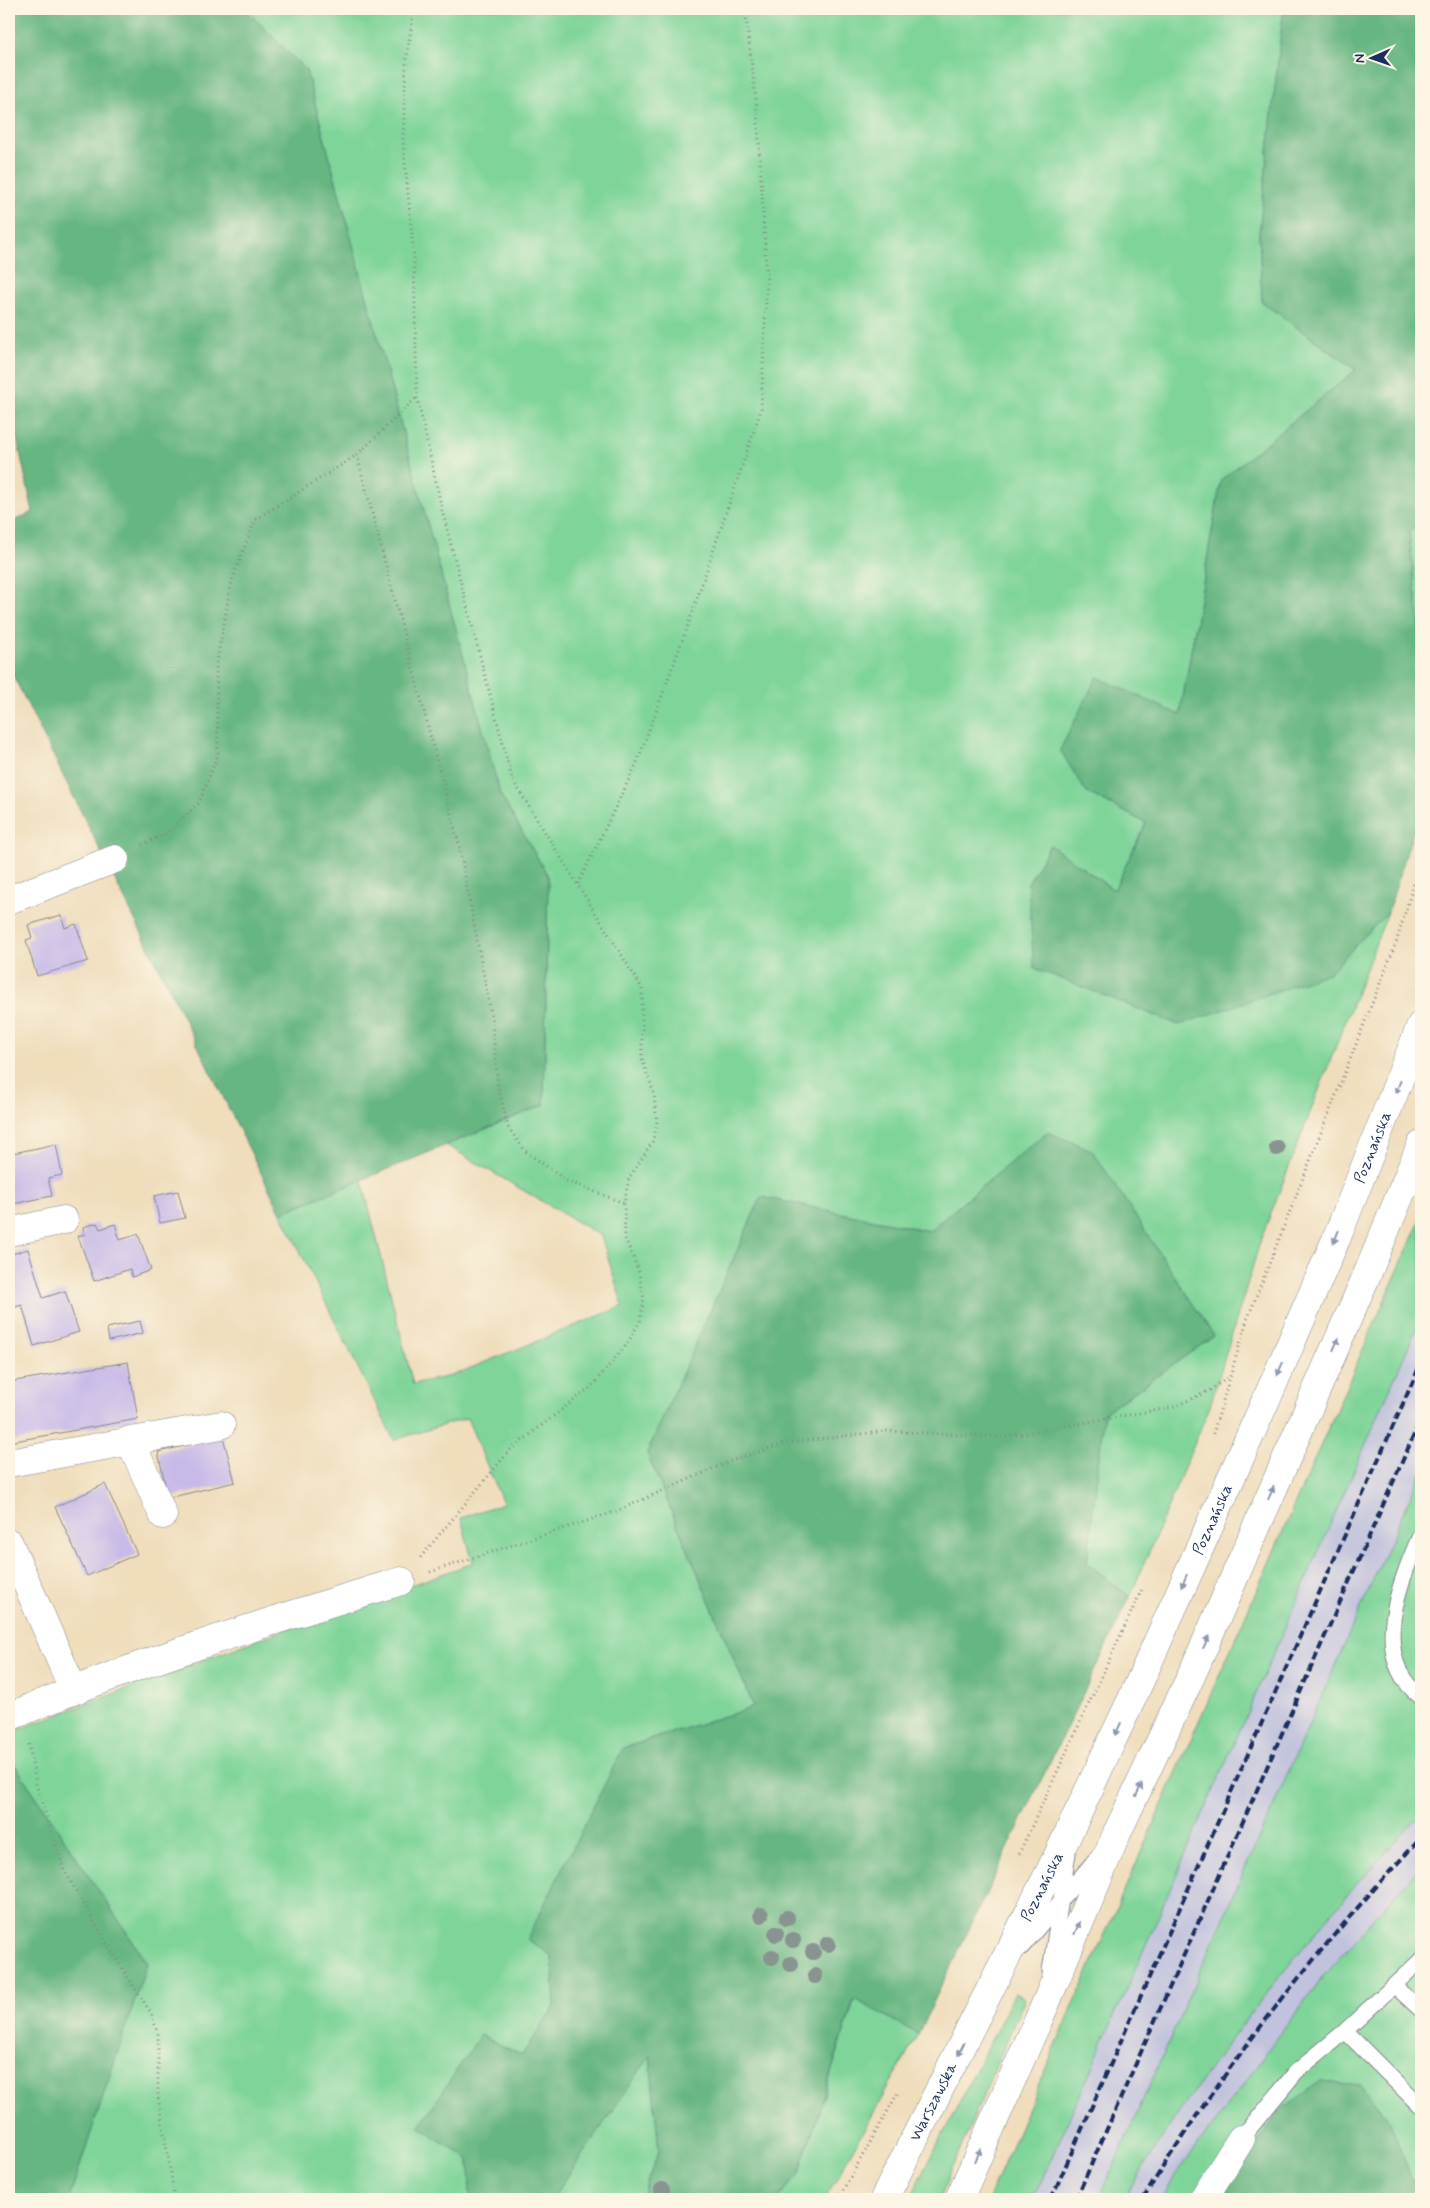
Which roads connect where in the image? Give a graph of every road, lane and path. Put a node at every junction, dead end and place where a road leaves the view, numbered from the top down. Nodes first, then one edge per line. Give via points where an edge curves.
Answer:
1 (414, 9) edge
2 (745, 9) edge
3 (417, 397) junction
4 (357, 455) junction
5 (115, 859) joint
6 (1421, 860) edge
7 (578, 884) junction
8 (9, 900) edge
9 (1421, 1025) edge
10 (1421, 1145) edge
11 (624, 1204) junction
12 (64, 1220) dead end
13 (9, 1232) edge
14 (1230, 1376) junction
15 (221, 1425) dead end
16 (1211, 1439) dead end
17 (130, 1440) junction
18 (9, 1463) edge
19 (163, 1515) dead end
20 (1421, 1533) edge
21 (9, 1543) edge
22 (401, 1581) junction
23 (1145, 1584) dead end
24 (73, 1689) junction
25 (1421, 1697) edge
26 (16, 1714) edge
27 (1073, 1825) junction
28 (1117, 1833) junction
29 (1019, 1855) dead end
30 (1060, 1902) junction
31 (1421, 1960) edge
32 (997, 1977) junction
33 (1395, 1986) junction
34 (983, 2006) joint
35 (1421, 2010) edge
36 (1039, 2016) junction
37 (1345, 2031) junction
38 (902, 2086) dead end
39 (1421, 2106) edge
40 (1241, 2139) joint
41 (175, 2199) edge
42 (838, 2199) edge
43 (884, 2199) edge
44 (959, 2199) edge
45 (1203, 2199) edge

1 - 3 path via 406,62 404,140 414,257
2 - 7 path via 757,108 766,282 761,410 636,765
3 - 4 path
3 - 7 path via 446,524 512,778
4 - 5 path via 255,520 232,580 216,666 218,754 199,803 164,835
4 - 11 path via 459,845 492,1019 498,1086 508,1127 526,1151 567,1181
5 - 8 main road
6 - 14 path via 1396,943 1248,1320
7 - 11 path via 642,988 642,1059 654,1094 657,1124 652,1143 629,1178
9 -> 27 main road, Poznańska via 1337,1237 1271,1389
28 -> 10 main road via 1188,1682
11 - 22 path via 625,1238 638,1269 644,1299 640,1321 627,1344 591,1387 510,1450
12 - 13 main road
14 - 16 path
14 - 22 path via 1210,1390 1174,1407 1004,1437 886,1431 786,1443 733,1460 614,1512
15 - 17 main road
17 - 18 main road
17 - 19 main road
20 - 25 lane via 1408,1564 1391,1624 1394,1658 1408,1688
21 - 24 main road
22 - 24 main road via 267,1622
23 - 29 path
24 - 26 main road
26 - 41 path via 64,1870 151,2013 158,2034 158,2097
27 - 30 lane
27 - 32 main road, Poznańska
28 - 30 lane
36 -> 28 main road
30 - 32 lane
30 - 36 lane
31 - 33 lane
32 - 34 main road, Poznańska
33 - 35 lane
33 - 37 lane
34 -> 43 main road, Warszawska
44 -> 36 main road
37 - 39 lane
37 - 40 lane via 1296,2072
38 - 42 path
40 - 45 main road

